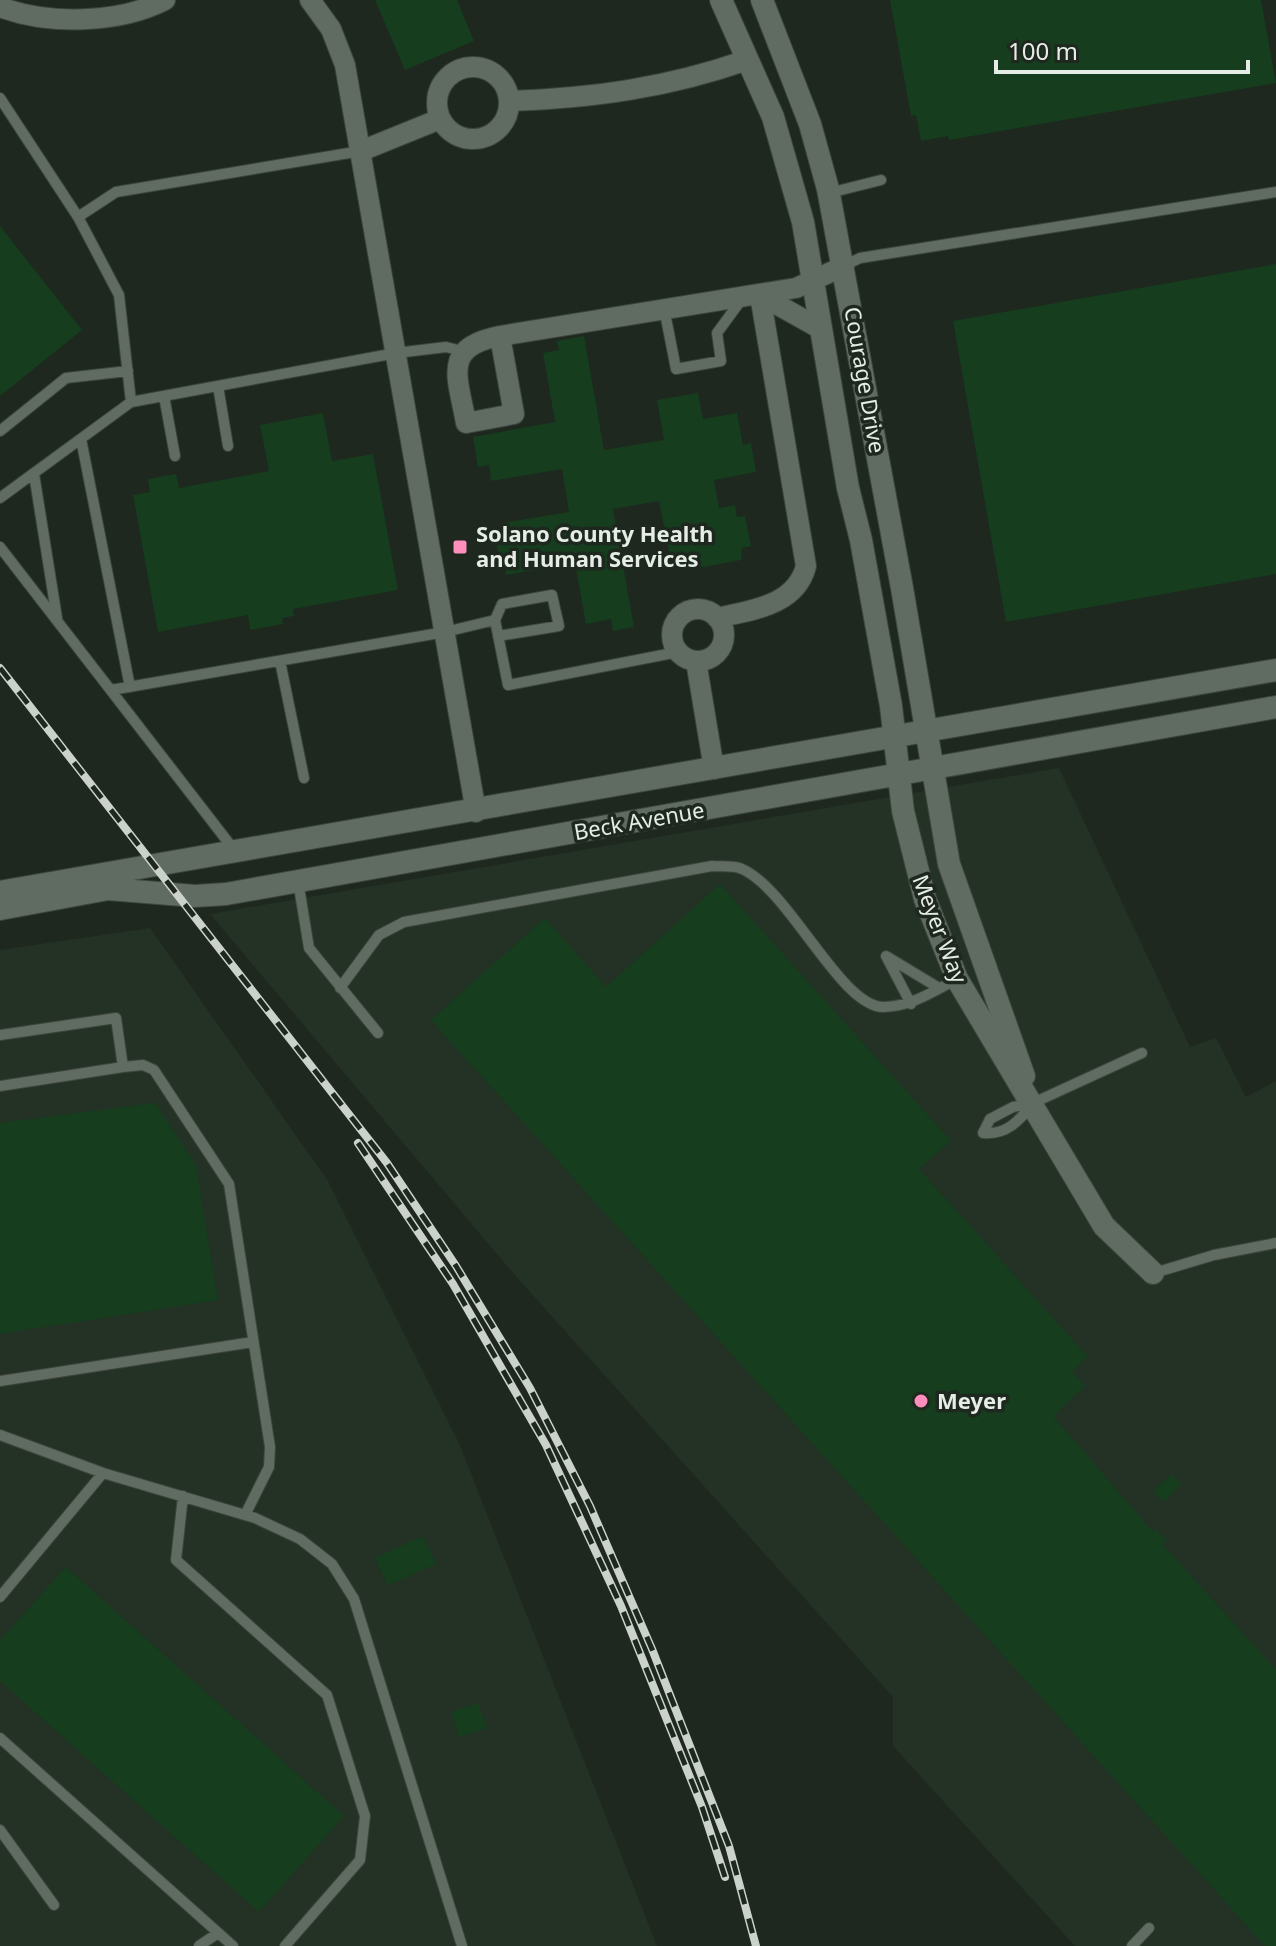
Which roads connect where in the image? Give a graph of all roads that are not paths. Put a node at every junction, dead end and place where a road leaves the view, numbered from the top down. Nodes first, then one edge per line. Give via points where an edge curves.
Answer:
1 (165, 0) edge
2 (310, 0) edge
3 (721, 0) edge
4 (762, 0) edge
5 (1, 12) edge
6 (747, 60) junction
7 (0, 98) edge
8 (509, 101) junction
9 (440, 119) junction
10 (361, 151) junction
11 (881, 180) dead end
12 (1276, 192) edge
13 (829, 193) junction
14 (78, 217) junction
15 (844, 266) junction
16 (813, 280) junction
17 (752, 296) junction
18 (664, 308) junction
19 (819, 328) junction
20 (500, 336) junction
21 (462, 351) junction
22 (396, 353) junction
23 (128, 371) junction
24 (218, 386) junction
25 (164, 396) junction
26 (131, 402) junction
27 (0, 431) edge
28 (81, 439) junction
29 (228, 446) dead end
30 (175, 456) dead end
31 (34, 474) junction
32 (0, 498) edge
33 (0, 547) edge
34 (717, 618) junction
35 (495, 620) junction
36 (58, 622) junction
37 (445, 632) junction
38 (498, 636) junction
39 (687, 656) junction
40 (280, 661) junction
41 (1276, 670) edge
42 (130, 687) junction
43 (111, 690) junction
44 (1276, 707) edge
45 (926, 732) junction
46 (894, 738) junction
47 (714, 769) junction
48 (931, 769) junction
49 (899, 774) junction
50 (304, 778) dead end
51 (476, 812) junction
52 (235, 851) junction
53 (298, 881) junction
54 (0, 892) edge
55 (0, 909) edge
56 (948, 984) junction
57 (340, 988) junction
58 (911, 1004) junction
59 (378, 1033) dead end
60 (0, 1035) edge
61 (1142, 1053) dead end
62 (123, 1067) junction
63 (0, 1086) edge
64 (1033, 1103) junction
65 (1276, 1243) edge
66 (1153, 1273) joint
67 (253, 1342) junction
68 (0, 1381) edge
69 (0, 1435) edge
70 (103, 1473) junction
71 (183, 1496) junction
72 (245, 1515) junction
73 (0, 1597) edge
74 (0, 1738) edge
75 (0, 1830) edge
76 (54, 1905) dead end
77 (1149, 1928) dead end
78 (218, 1933) junction
79 (199, 1946) edge
80 (233, 1946) edge
81 (285, 1946) edge
82 (462, 1946) edge
83 (1132, 1946) edge

1 - 5 street via 122,14 86,18
2 - 10 street via 331,29 345,65
3 - 6 street, Courage Drive
4 - 13 street, Courage Drive via 810,124
6 - 8 street via 693,79 593,98
6 - 16 street, Courage Drive via 773,117 803,222
7 - 14 lane
8 - 9 street via 500,127 475,139 461,138
8 - 9 street via 497,76 471,67 446,79 439,92
9 - 10 street
10 - 14 lane via 116,192
10 - 22 street
11 - 13 lane
12 - 15 lane via 860,258
13 - 15 street, Courage Drive
14 - 23 lane via 119,295
15 - 16 street
15 - 45 street, Courage Drive
16 - 17 street
16 - 19 street, Courage Drive
17 - 18 street
17 - 18 lane via 717,333 721,361 676,369
17 - 19 street
17 - 34 street via 806,566 795,591 779,601
18 - 20 street
19 - 46 street, Courage Drive
20 - 21 street via 477,340
20 - 21 street via 514,414 466,423 456,365
21 - 22 lane via 446,347
22 - 24 lane
22 - 37 street
23 - 26 lane
23 - 27 lane via 66,378
24 - 25 lane
24 - 29 lane
25 - 26 lane
25 - 30 lane
26 - 28 lane
28 - 31 lane
28 - 42 lane
31 - 32 lane
31 - 36 lane
33 - 36 lane
34 - 39 street via 724,634 719,650 704,660
34 - 39 street via 703,609 681,615 672,637
35 - 37 lane
35 - 38 lane
35 - 38 lane via 502,604 552,595 559,626
36 - 43 lane
37 - 40 lane
37 - 51 street
38 - 39 lane via 508,685
39 - 47 street
40 - 42 lane
40 - 50 lane
41 - 45 street, Beck Avenue
42 - 43 lane
43 - 52 lane
44 - 48 street, Beck Avenue
45 - 46 street, Beck Avenue
45 - 48 street, Courage Drive
46 - 47 street, Beck Avenue
46 - 49 street, Meyer Way
47 - 51 street, Beck Avenue
48 - 49 street, Beck Avenue
48 - 64 street, Meyer Way via 949,864
49 - 53 street, Beck Avenue
49 - 56 street, Meyer Way via 903,811
51 - 52 street, Beck Avenue
52 - 54 street, Beck Avenue
53 - 55 street, Beck Avenue via 209,896 97,890
53 - 57 lane via 309,948
56 - 58 lane
56 - 58 lane via 886,956
56 - 64 street, Meyer Way
57 - 58 lane via 379,935 404,922 712,866 741,868 763,886 810,936 852,995 879,1008
57 - 59 lane
60 - 62 lane via 116,1018
61 - 64 lane
62 - 63 lane
62 - 67 lane via 154,1070 229,1184
64 - 66 street, Meyer Way via 1104,1226
65 - 66 lane
67 - 68 lane
67 - 72 lane via 270,1447 269,1467
69 - 70 lane
70 - 71 lane
70 - 73 lane
71 - 72 lane
71 - 81 lane via 176,1560 327,1695 365,1816 360,1860
72 - 82 lane via 300,1539 332,1564 354,1599
74 - 78 lane
75 - 76 lane
77 - 83 lane
78 - 79 lane
78 - 80 lane

